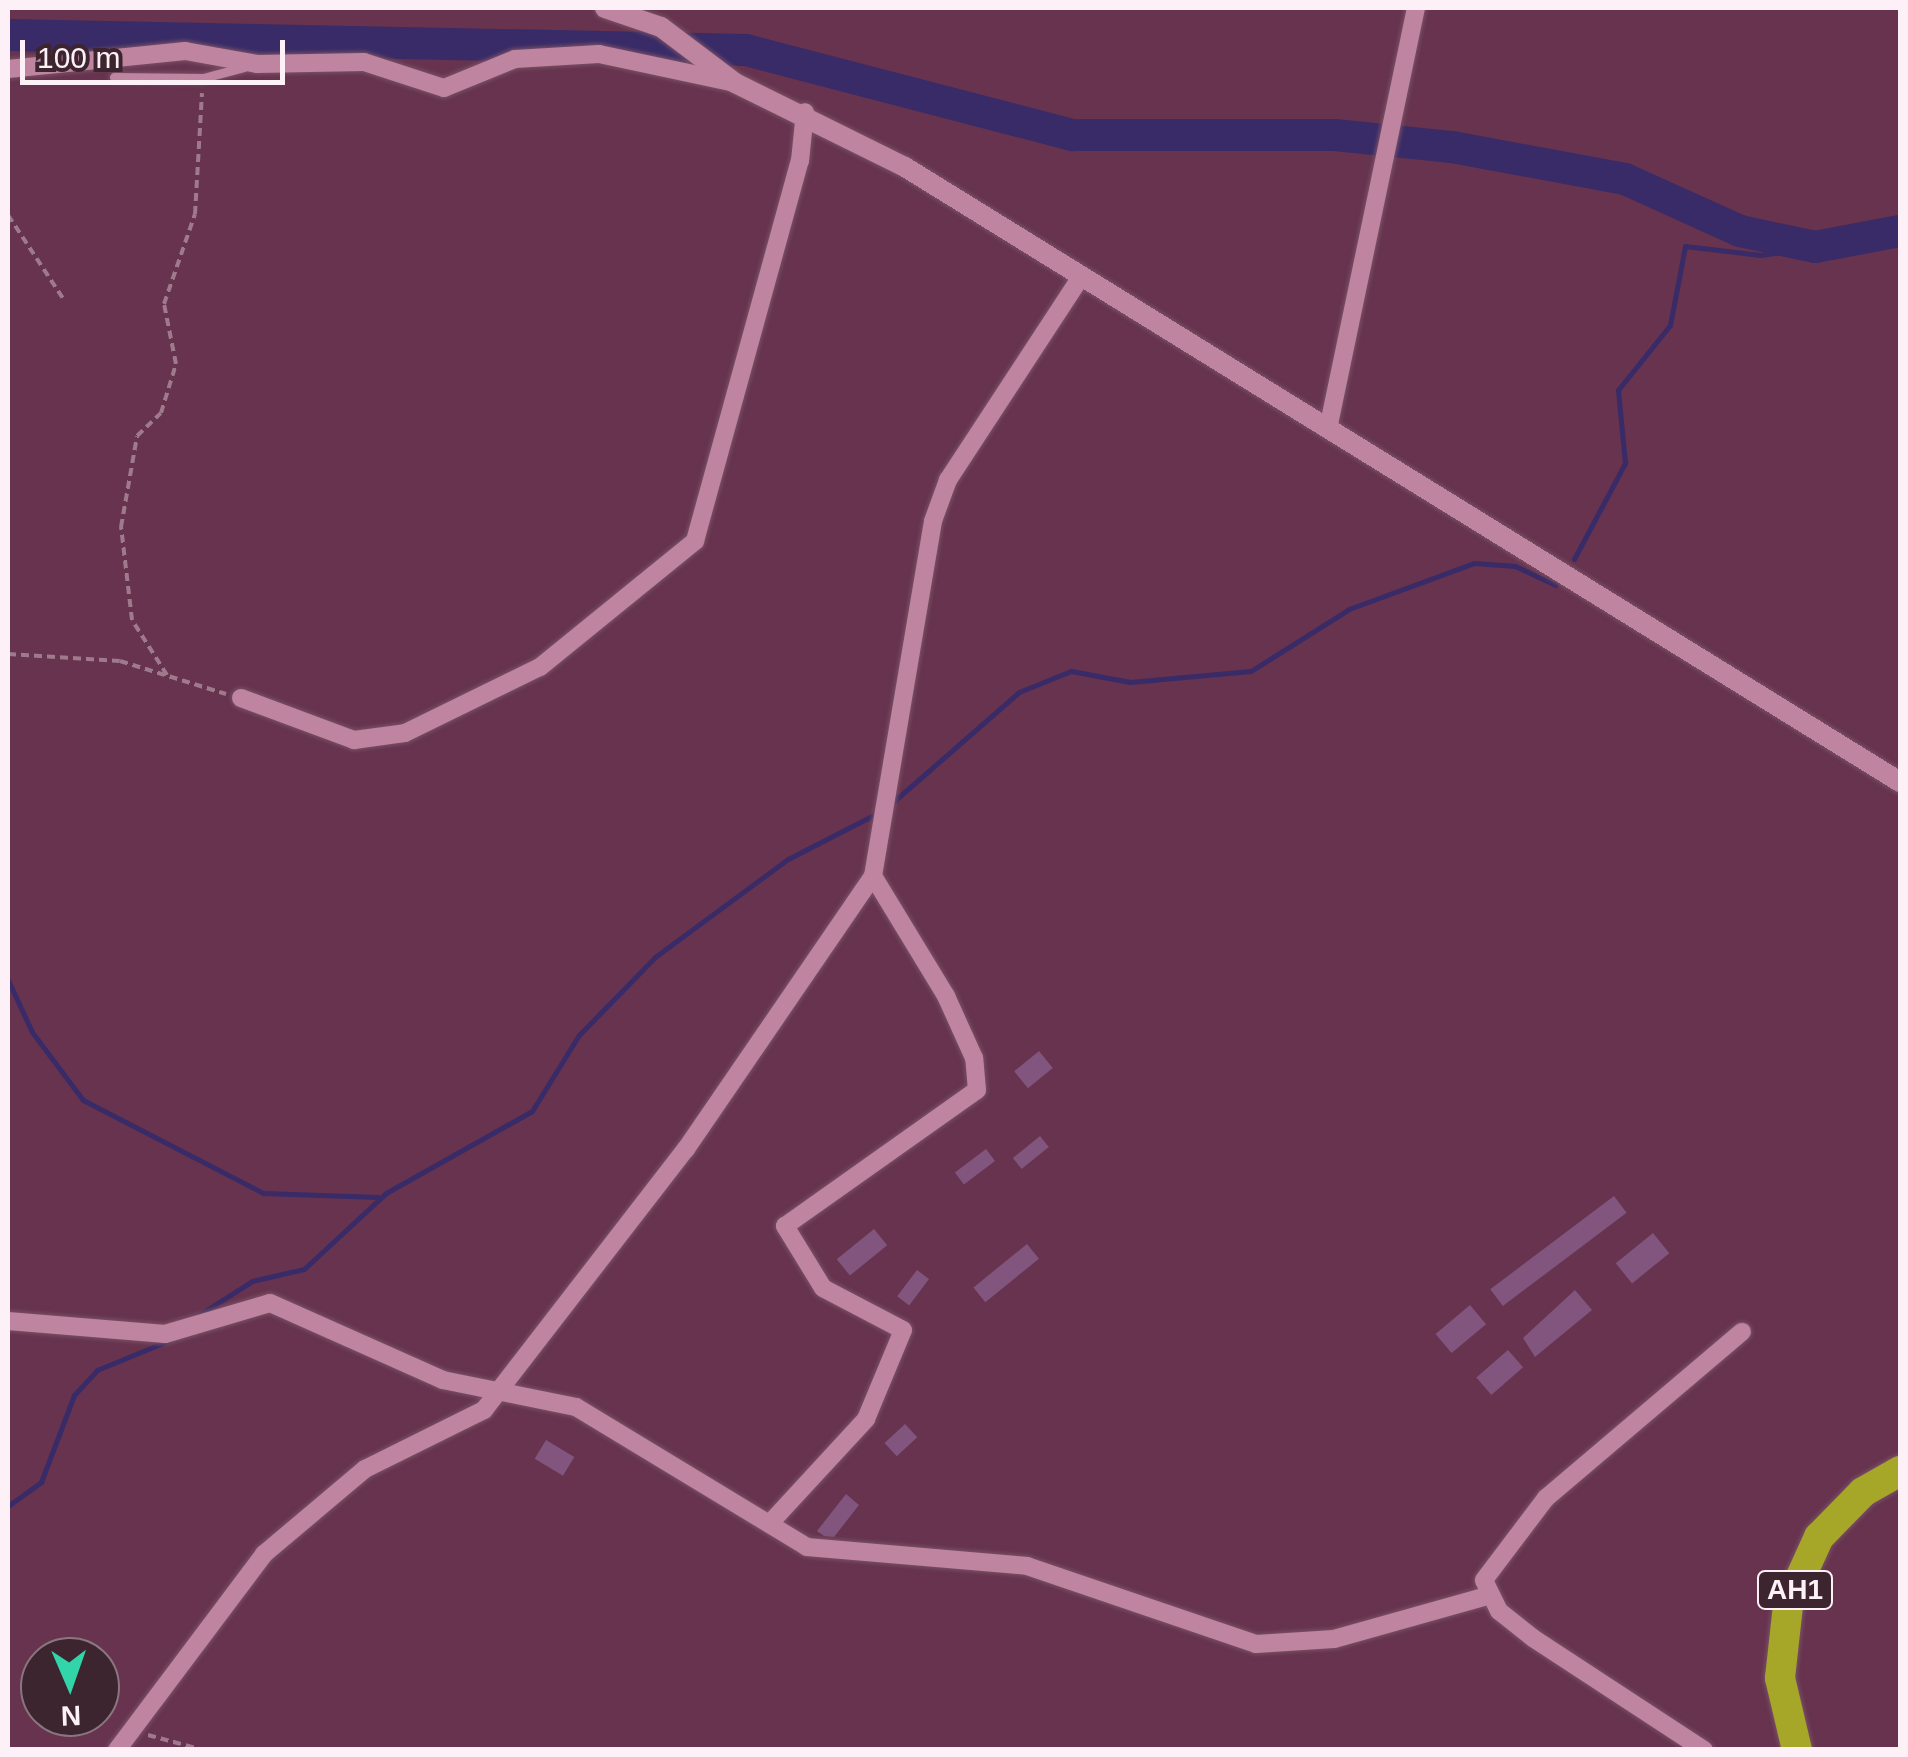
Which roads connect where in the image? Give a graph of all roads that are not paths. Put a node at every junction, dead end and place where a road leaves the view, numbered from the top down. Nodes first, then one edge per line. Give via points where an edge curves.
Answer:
1 (610, 8) edge
2 (1416, 8) edge
3 (256, 64) junction
4 (8, 69) edge
5 (114, 77) dead end
6 (735, 83) junction
7 (805, 112) junction
8 (1081, 276) junction
9 (1328, 429) junction
10 (240, 698) road end
11 (1900, 782) edge
12 (874, 876) junction
13 (8, 1321) edge
14 (1742, 1332) dead end
15 (501, 1389) junction
16 (1900, 1470) edge
17 (1900, 1480) edge
18 (772, 1521) junction
19 (1487, 1596) junction
20 (117, 1750) edge
21 (1704, 1750) edge
22 (1797, 1750) edge
23 (1815, 1750) edge

1 - 6 street via 661,27
2 - 9 street
3 - 4 street via 154,51
3 - 5 lane via 204,78
3 - 6 street via 364,62 444,88 515,59 599,54
6 - 7 street
7 - 8 street
7 - 10 street via 800,161 696,541 540,667 405,733 354,740
8 - 9 street
8 - 12 street via 948,480 933,520
9 - 11 street
12 - 15 street via 686,1149
12 - 18 street via 946,996 974,1058 977,1090 785,1226 822,1288 903,1330 866,1419
13 - 15 street via 165,1334 270,1302 443,1380
14 - 19 street via 1546,1498 1492,1563
15 - 18 street via 602,1419
15 - 20 street via 468,1424 364,1469 264,1554 145,1709 138,1732
16 - 22 highway, AH1 via 1820,1536 1788,1605 1780,1678
17 - 23 highway via 1829,1544 1802,1604 1796,1684
18 - 19 street via 823,1552 1026,1566 1256,1644 1334,1639
19 - 21 street via 1611,1695

